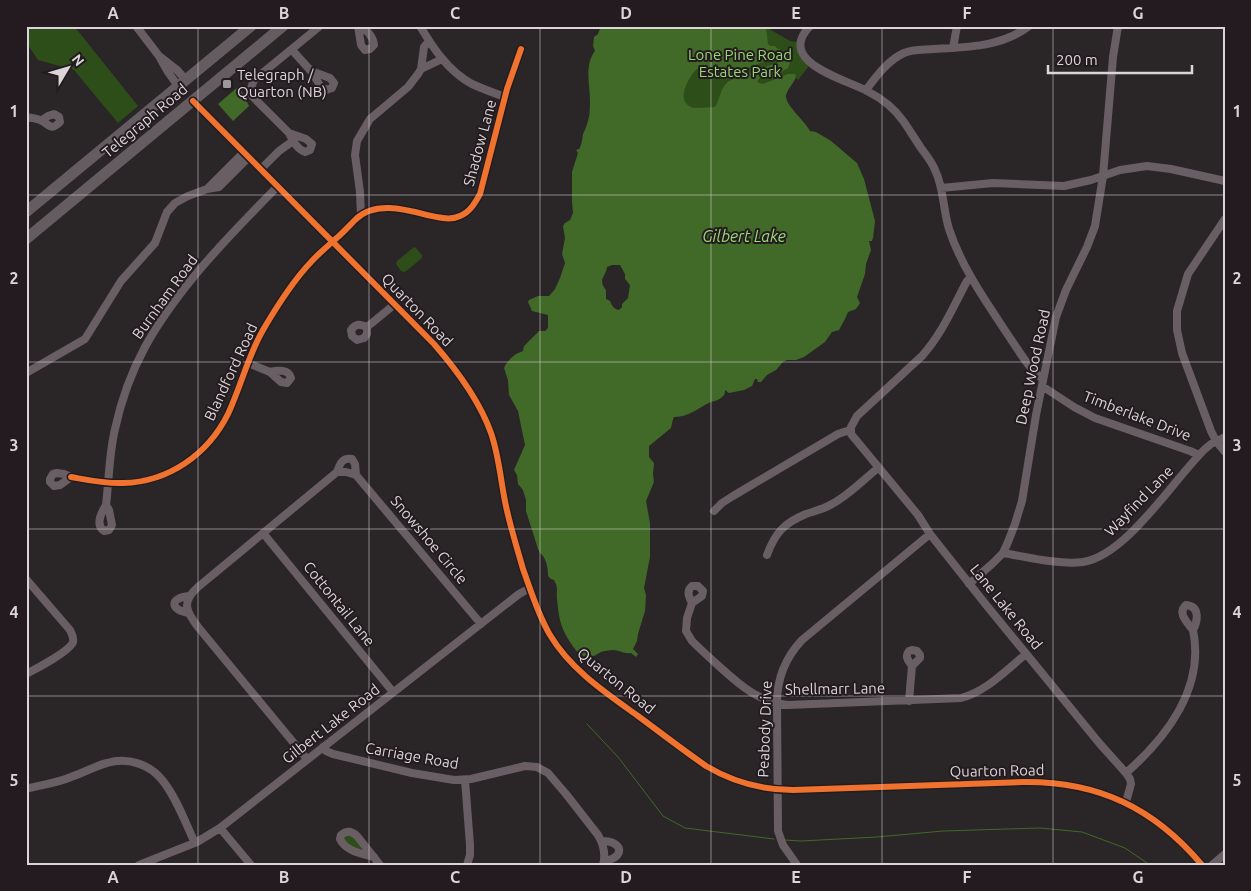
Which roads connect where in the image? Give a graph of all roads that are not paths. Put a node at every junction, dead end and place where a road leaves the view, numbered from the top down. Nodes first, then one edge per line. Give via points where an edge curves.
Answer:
1 (136, 26) edge
2 (251, 26) edge
3 (283, 26) edge
4 (420, 26) edge
5 (810, 26) edge
6 (957, 26) edge
7 (1029, 26) edge
8 (1118, 26) edge
9 (315, 28) edge
10 (273, 31) edge
11 (429, 41) junction
12 (953, 48) junction
13 (521, 49) dead end
14 (292, 50) junction
15 (442, 59) junction
16 (420, 70) junction
17 (311, 71) dead end
18 (182, 83) junction
19 (866, 90) junction
20 (505, 97) junction
21 (193, 101) junction
22 (26, 117) edge
23 (42, 120) dead end
24 (246, 154) junction
25 (261, 168) junction
26 (1103, 176) junction
27 (1225, 181) edge
28 (278, 186) junction
29 (941, 188) junction
30 (26, 212) edge
31 (360, 215) junction
32 (1225, 219) edge
33 (26, 239) edge
34 (333, 242) junction
35 (971, 276) junction
36 (394, 304) junction
37 (367, 327) dead end
38 (248, 363) junction
39 (270, 372) dead end
40 (26, 373) edge
41 (1043, 382) junction
42 (850, 430) junction
43 (1225, 437) edge
44 (1216, 441) junction
45 (1225, 452) edge
46 (1199, 455) junction
47 (878, 468) junction
48 (337, 472) junction
49 (356, 475) junction
50 (71, 477) dead end
51 (108, 483) junction
52 (106, 505) dead end
53 (714, 512) dead end
54 (263, 533) junction
55 (930, 534) junction
56 (1003, 553) junction
57 (767, 555) dead end
58 (26, 579) edge
59 (969, 584) junction
60 (530, 588) junction
61 (189, 596) junction
62 (692, 603) dead end
63 (189, 613) junction
64 (481, 624) junction
65 (1193, 630) dead end
66 (1026, 654) junction
67 (912, 666) dead end
68 (26, 674) edge
69 (393, 692) junction
70 (909, 701) junction
71 (777, 703) junction
72 (323, 747) junction
73 (307, 759) junction
74 (1126, 773) junction
75 (465, 780) junction
76 (26, 789) edge
77 (777, 789) junction
78 (1126, 802) junction
79 (220, 828) junction
80 (602, 841) junction
81 (195, 843) junction
82 (1225, 854) edge
83 (374, 857) dead end
84 (604, 863) edge
85 (139, 865) edge
86 (252, 865) edge
87 (380, 865) edge
88 (467, 865) edge
89 (797, 865) edge
90 (1202, 865) edge
91 (1212, 865) edge

1 - 18 street via 159,56 177,70
2 - 18 highway, Telegraph Road
3 - 10 highway, Telegraph Road
4 - 11 street
5 - 19 street, Timberlake Drive via 800,43 806,60
6 - 12 street
7 - 12 street via 988,44
8 - 26 street, Deep Wood Road
9 - 14 street
10 - 21 highway, Telegraph Road
11 - 15 street
11 - 16 street via 424,47
12 - 19 street via 905,53 886,67
13 - 20 street, Shadow Lane
14 - 17 street
14 - 25 street via 254,80 250,88 255,99 291,137
15 - 16 street
15 - 20 street via 469,82
16 - 31 street via 408,87 370,119 357,141 355,154
18 - 21 highway via 186,98
18 - 30 highway, Telegraph Road
19 - 29 street, Timberlake Drive via 901,119 932,164
20 - 31 street, Shadow Lane via 480,194 468,211 451,218 394,208 375,209
21 - 24 street, Quarton Road
21 - 33 highway, Telegraph Road
22 - 23 street
24 - 25 street, Quarton Road
24 - 40 street via 207,189 171,207 155,243 121,281 85,339
25 - 28 street, Quarton Road
26 - 27 street via 1120,170 1153,166
26 - 29 street via 1064,186 993,183
26 - 41 street, Deep Wood Road via 1094,232 1060,305
28 - 34 street, Quarton Road
28 - 51 street, Burnham Road via 205,264 145,348 117,421
29 - 35 street, Timberlake Drive via 950,230
31 - 34 street, Shadow Lane
32 - 44 street via 1188,274 1177,311 1181,351
34 - 36 street, Quarton Road
34 - 38 street, Blandford Road via 312,261 282,299 257,340
35 - 41 street, Timberlake Drive via 995,316
35 - 42 street via 930,347 857,416
36 - 37 street
36 - 60 street, Quarton Road via 440,352 485,418 497,455 511,527
38 - 39 street
38 - 51 street, Blandford Road via 223,423 200,452 175,470 152,479
41 - 46 street, Timberlake Drive via 1074,408 1095,418
41 - 56 street, Deep Wood Road via 1022,501
42 - 47 street, Lane Lake Road
42 - 53 street via 764,477 722,503
43 - 44 street, Wayfind Lane
44 - 45 street
44 - 46 street, Wayfind Lane
46 - 56 street, Wayfind Lane via 1142,521 1102,555 1084,562 1066,562
47 - 55 street, Lane Lake Road
47 - 57 street via 833,504 788,523 775,536
48 - 49 street
48 - 49 street, Snowshoe Circle via 344,459 352,459
48 - 54 street, Snowshoe Circle
49 - 64 street, Snowshoe Circle
50 - 51 street, Blandford Road
51 - 52 street, Burnham Road
54 - 61 street, Snowshoe Circle
54 - 69 street, Cottontail Lane
55 - 59 street, Lane Lake Road
55 - 71 street, Peabody Drive via 802,640 783,669
56 - 59 street, Deep Wood Road
58 - 68 street via 70,630 73,638 70,647
59 - 66 street, Lane Lake Road
60 - 64 street, Gilbert Lake Road
60 - 77 street, Quarton Road via 553,641 587,678 714,771 751,785
61 - 63 street
61 - 63 street, Snowshoe Circle via 179,598 175,606 180,612
62 - 71 street, Shellmarr Lane via 686,632 692,641 746,690
63 - 73 street, Snowshoe Circle
64 - 69 street, Gilbert Lake Road
65 - 74 street via 1194,665 1190,686 1181,706 1159,740
66 - 70 street, Shellmarr Lane via 972,695
66 - 74 street, Lane Lake Road
67 - 70 street
69 - 72 street, Gilbert Lake Road
70 - 71 street, Shellmarr Lane
71 - 77 street, Peabody Drive
72 - 73 street, Gilbert Lake Road
72 - 75 street, Carriage Road via 333,754 405,772
73 - 79 street, Gilbert Lake Road
74 - 78 street via 1131,784
75 - 80 street, Carriage Road via 525,766 541,769 551,776
75 - 88 street via 470,845
76 - 81 street via 64,780 106,763 136,762 164,782
77 - 78 street, Quarton Road via 1040,782 1080,787
77 - 89 street, Peabody Drive via 779,837
78 - 90 street, Quarton Road via 1165,827
79 - 81 street, Gilbert Lake Road
79 - 86 street
80 - 84 street, Carriage Road
80 - 84 street via 614,843 619,848 618,854
81 - 85 street, Gilbert Lake Road
82 - 91 street
83 - 87 street

